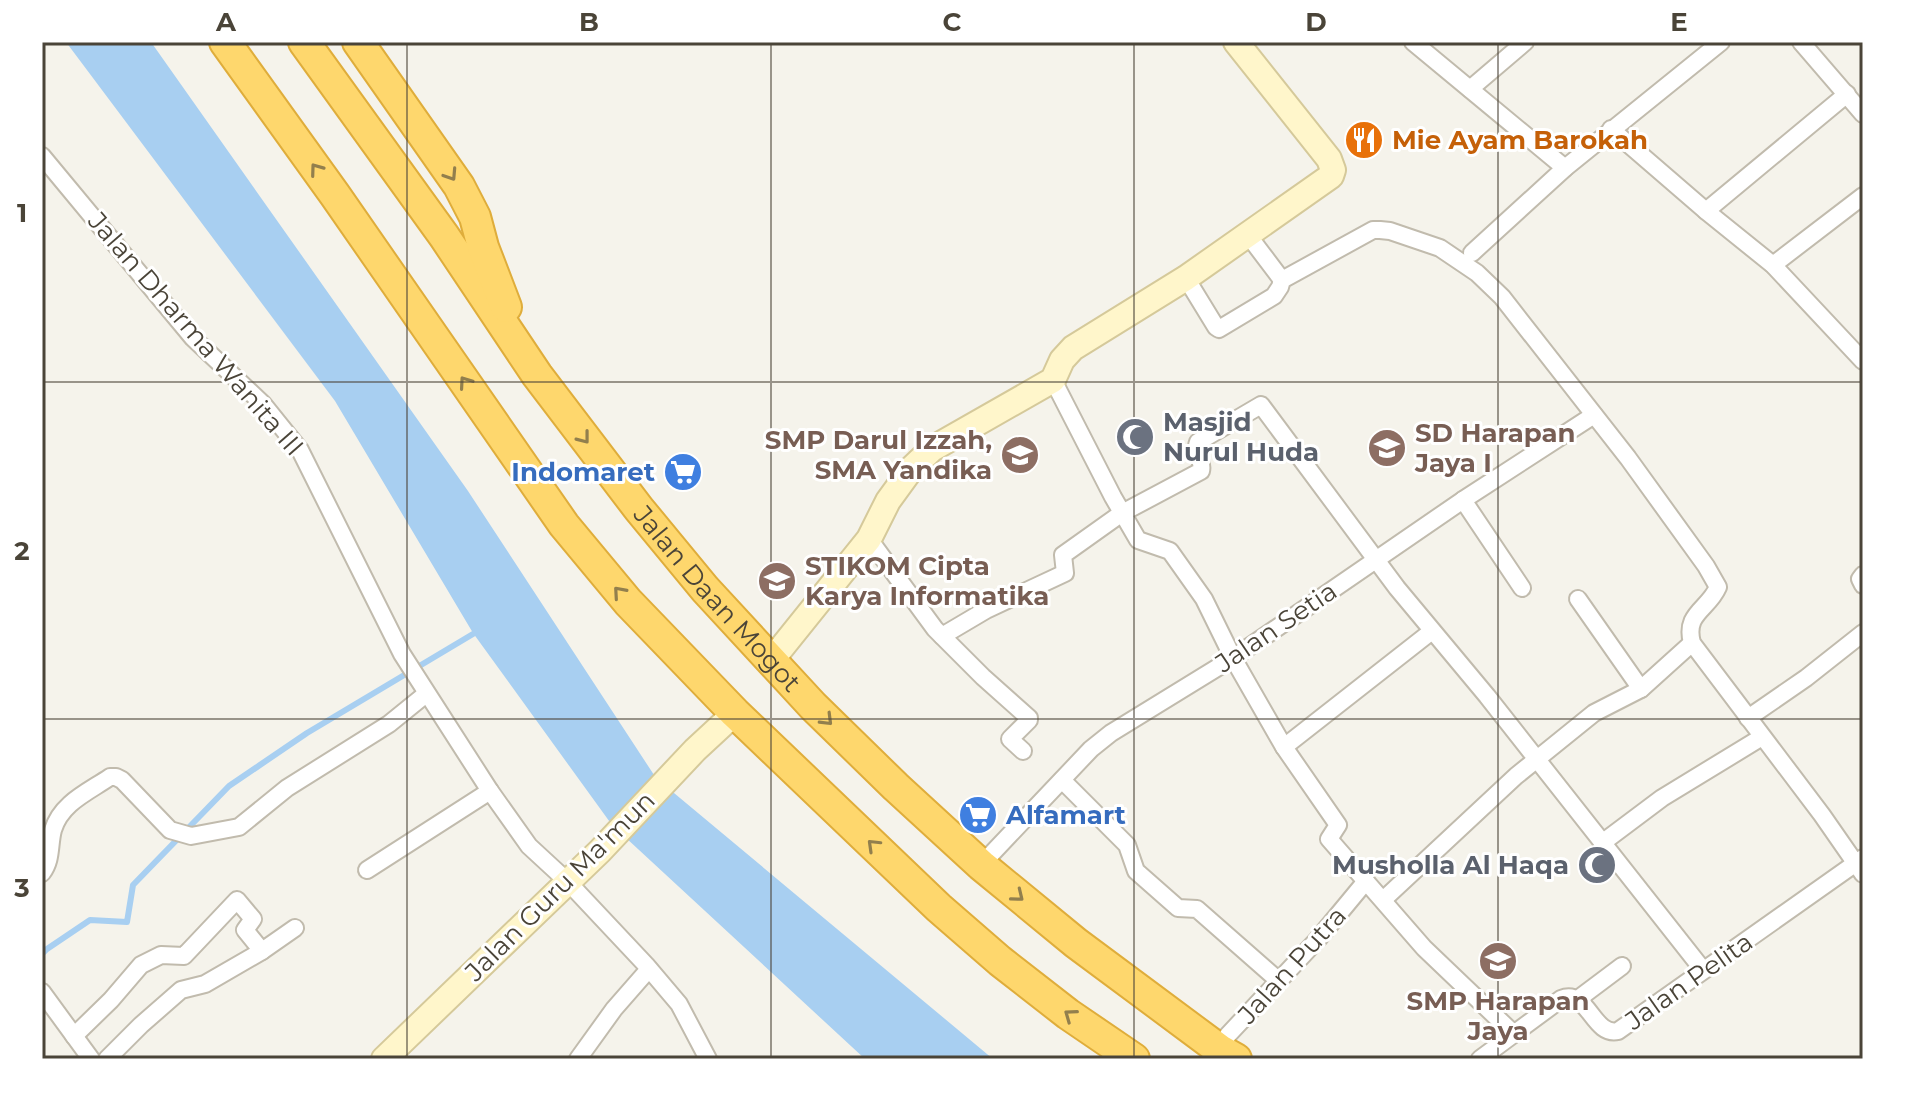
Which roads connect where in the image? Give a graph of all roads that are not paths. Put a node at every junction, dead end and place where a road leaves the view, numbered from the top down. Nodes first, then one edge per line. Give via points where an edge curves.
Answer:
1 (225, 42) edge
2 (304, 42) edge
3 (358, 42) edge
4 (1236, 42) edge
5 (1413, 42) edge
6 (1525, 42) edge
7 (1721, 42) edge
8 (1801, 42) edge
9 (1470, 89) junction
10 (1847, 94) junction
11 (1863, 114) edge
12 (358, 116) junction
13 (1611, 129) junction
14 (428, 141) junction
15 (42, 156) edge
16 (1565, 168) junction
17 (1863, 196) edge
18 (1706, 211) junction
19 (1248, 235) junction
20 (1472, 253) dead end
21 (1773, 265) junction
22 (1186, 278) junction
23 (1282, 280) junction
24 (1857, 344) edge
25 (1863, 361) edge
26 (537, 375) junction
27 (1053, 380) junction
28 (1594, 415) junction
29 (1463, 500) junction
30 (1122, 513) junction
31 (869, 539) junction
32 (1376, 559) junction
33 (1863, 575) edge
34 (1863, 585) edge
35 (1522, 588) dead end
36 (1578, 599) dead end
37 (1432, 631) junction
38 (1863, 633) edge
39 (942, 636) junction
40 (1692, 643) junction
41 (1233, 658) junction
42 (771, 661) junction
43 (1641, 689) junction
44 (426, 694) junction
45 (735, 713) junction
46 (1748, 718) junction
47 (1762, 737) junction
48 (1284, 747) junction
49 (1023, 751) dead end
50 (1537, 761) junction
51 (1062, 780) junction
52 (490, 791) junction
53 (1602, 843) junction
54 (981, 865) junction
55 (1861, 865) edge
56 (367, 870) dead end
57 (42, 873) edge
58 (1366, 881) junction
59 (568, 882) junction
60 (1383, 900) junction
61 (295, 928) dead end
62 (262, 951) junction
63 (1622, 966) dead end
64 (649, 969) junction
65 (1703, 970) junction
66 (1279, 981) junction
67 (42, 992) edge
68 (1578, 999) junction
69 (1514, 1034) junction
70 (74, 1036) junction
71 (1228, 1054) edge
72 (393, 1056) edge
73 (91, 1059) edge
74 (107, 1059) edge
75 (578, 1059) edge
76 (708, 1059) edge
77 (1134, 1059) edge
78 (1480, 1059) edge

45 -> 1 highway via 628,602 564,525
2 - 12 highway, Jalan Daan Mogot
3 - 14 highway
4 - 19 street via 1333,170 1327,181
5 - 9 street
6 - 9 street
7 - 13 street
8 - 10 street
9 - 16 street
10 - 11 street
10 - 18 street
12 - 14 highway
12 - 26 highway, Jalan Daan Mogot
13 - 16 street
13 - 18 street
14 -> 26 highway via 475,217 504,303
15 - 44 street, Jalan Dharma Wanita III via 193,338 263,404 300,450
16 - 20 street
17 - 21 street
18 - 21 street
19 - 22 street
19 - 23 street
21 - 24 street
22 - 23 street via 1219,329 1274,296
22 - 27 street via 1073,348
23 - 28 street via 1373,230 1440,248 1502,297
24 - 25 street
26 -> 42 highway, Jalan Daan Mogot via 695,578
27 - 30 street
27 - 31 street via 932,449 888,501
28 - 29 street, Jalan Setia
28 - 40 street via 1718,587 1691,623
29 - 32 street, Jalan Setia
29 - 35 street
30 - 32 street via 1201,471 1198,442 1261,405
30 - 39 street via 1063,555 1065,573
30 - 41 street via 1138,540 1170,551 1204,599
31 - 39 street
31 - 42 street
32 - 37 street
32 - 41 street, Jalan Setia
33 - 34 street
36 - 43 street
37 - 48 street
37 - 50 street
38 - 46 street
39 - 49 street via 1029,718 1010,739
40 - 43 street
40 - 46 street
41 - 48 street
41 - 51 street, Jalan Setia via 1111,733
42 -> 54 highway, Jalan Daan Mogot
43 - 50 street via 1594,713
44 - 52 street, Jalan Dharma Wanita III
44 - 57 street via 239,827 191,836 170,830 122,780 110,777 63,809
45 - 59 street, Jalan Guru Ma'mun
77 -> 45 highway via 1000,961
46 - 47 street
47 - 53 street via 1662,798
47 - 55 street
48 - 58 street via 1338,825 1329,839
50 - 53 street
50 - 60 street
51 - 54 street, Jalan Setia
51 - 66 street via 1127,845 1136,871 1178,908 1197,909
52 - 56 street
52 - 59 street, Jalan Dharma Wanita III via 529,846
53 - 65 street
54 -> 71 highway, Jalan Daan Mogot via 1076,943
55 - 65 street, Jalan Pelita
58 - 60 street
58 - 66 street, Jalan Putra
59 - 64 street, Jalan Dharma Wanita III
59 - 72 street, Jalan Guru Ma'mun
60 - 69 street via 1424,948
61 - 62 street
62 - 70 street via 245,930 253,919 237,900 184,956 161,955 141,965
62 - 74 street via 205,984 181,990
63 - 68 street
64 - 75 street
64 - 76 street, Jalan Dharma Wanita III via 679,1004
65 - 68 street, Jalan Pelita via 1614,1033
66 - 71 street, Jalan Putra via 1228,1035
67 - 70 street
68 - 69 street via 1561,999
69 - 78 street
70 - 73 street

